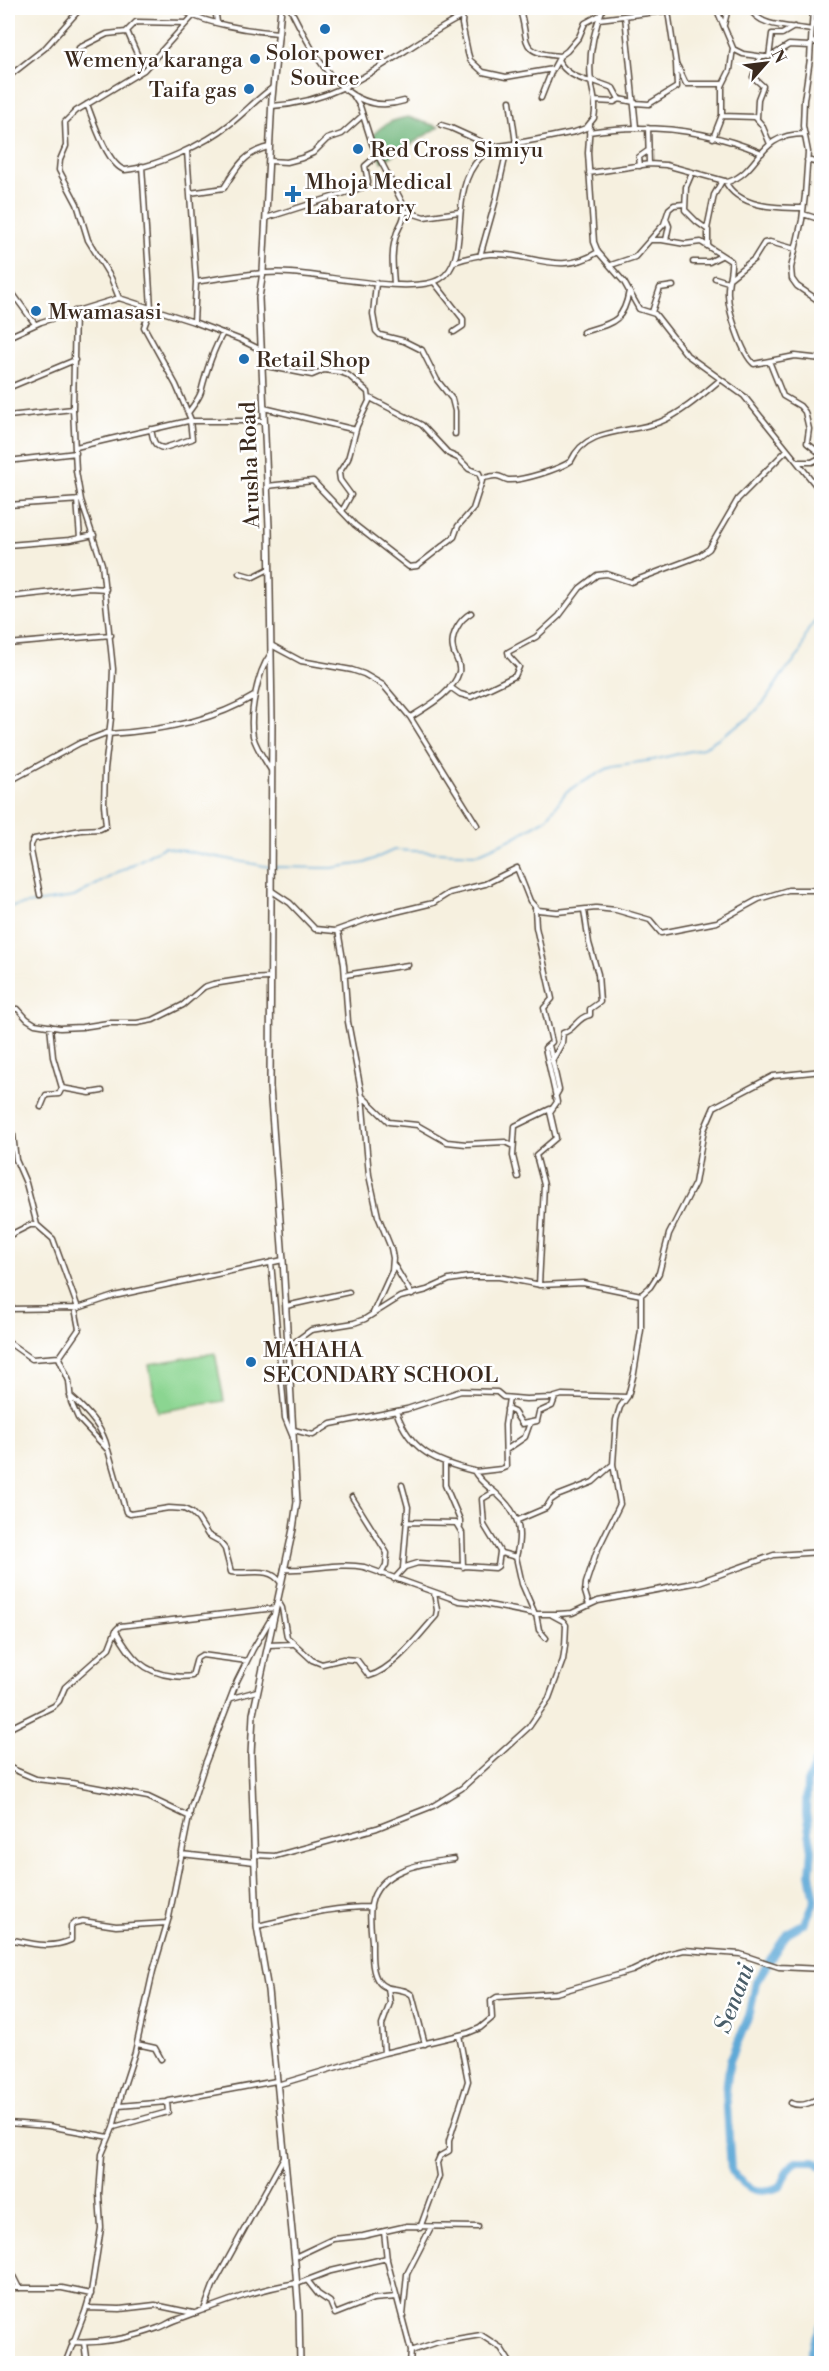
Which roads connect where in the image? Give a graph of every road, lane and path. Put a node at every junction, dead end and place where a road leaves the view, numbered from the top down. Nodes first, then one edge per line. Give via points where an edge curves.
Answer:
1 (81, 8) edge
2 (179, 8) edge
3 (215, 8) edge
4 (281, 8) edge
5 (290, 8) edge
6 (463, 8) edge
7 (519, 8) edge
8 (603, 8) edge
9 (689, 8) edge
10 (716, 8) edge
11 (728, 8) edge
12 (750, 8) edge
13 (813, 8) edge
14 (668, 11) junction
15 (193, 16) junction
16 (625, 16) junction
17 (462, 17) junction
18 (599, 17) junction
19 (218, 22) junction
20 (187, 23) junction
21 (723, 25) junction
22 (795, 27) junction
23 (811, 30) junction
24 (127, 31) junction
25 (278, 33) junction
26 (822, 43) edge
27 (811, 44) junction
28 (79, 48) dead end
29 (733, 48) junction
30 (760, 57) junction
31 (769, 57) junction
32 (559, 58) junction
33 (136, 64) dead end
34 (676, 64) junction
35 (553, 69) junction
36 (8, 77) edge
37 (591, 81) junction
38 (723, 84) junction
39 (341, 87) junction
40 (273, 88) junction
41 (353, 95) junction
42 (541, 98) dead end
43 (620, 99) junction
44 (404, 101) dead end
45 (510, 101) dead end
46 (595, 101) junction
47 (634, 103) junction
48 (87, 104) junction
49 (272, 106) junction
50 (362, 116) junction
51 (721, 116) junction
52 (757, 118) junction
53 (590, 123) junction
54 (441, 125) dead end
55 (636, 128) junction
56 (648, 128) junction
57 (589, 132) junction
58 (805, 134) junction
59 (713, 138) junction
60 (516, 144) junction
61 (770, 144) junction
62 (508, 145) junction
63 (269, 147) junction
64 (493, 147) junction
65 (649, 150) junction
66 (187, 151) junction
67 (762, 153) junction
68 (378, 155) junction
69 (807, 160) junction
70 (268, 161) junction
71 (649, 164) junction
72 (822, 164) edge
73 (142, 166) junction
74 (640, 166) junction
75 (589, 173) junction
76 (692, 173) junction
77 (723, 181) junction
78 (190, 193) junction
79 (684, 204) junction
80 (404, 211) junction
81 (803, 211) junction
82 (459, 212) junction
83 (265, 218) junction
84 (666, 219) junction
85 (822, 220) edge
86 (707, 229) junction
87 (650, 240) junction
88 (666, 240) junction
89 (708, 246) junction
90 (795, 249) junction
91 (598, 252) junction
92 (480, 256) junction
93 (722, 256) junction
94 (453, 262) junction
95 (693, 262) dead end
96 (611, 265) junction
97 (263, 272) junction
98 (715, 278) dead end
99 (728, 281) junction
100 (196, 282) junction
101 (434, 282) junction
102 (376, 283) junction
103 (394, 284) junction
104 (673, 286) dead end
105 (8, 287) edge
106 (629, 290) junction
107 (119, 298) junction
108 (822, 303) edge
109 (151, 308) junction
110 (75, 311) junction
111 (652, 312) junction
112 (194, 322) junction
113 (36, 324) junction
114 (454, 332) dead end
115 (583, 332) dead end
116 (223, 333) junction
117 (8, 337) edge
118 (262, 350) junction
119 (822, 359) edge
120 (75, 360) junction
121 (769, 361) junction
122 (261, 365) junction
123 (720, 380) junction
124 (8, 388) edge
125 (370, 398) junction
126 (264, 408) junction
127 (73, 409) junction
128 (188, 413) junction
129 (8, 416) edge
130 (190, 420) junction
131 (264, 421) junction
132 (151, 429) junction
133 (356, 430) junction
134 (455, 434) dead end
135 (76, 447) junction
136 (787, 450) junction
137 (76, 453) junction
138 (822, 456) edge
139 (8, 460) edge
140 (798, 462) junction
141 (482, 477) junction
142 (267, 486) junction
143 (822, 492) edge
144 (79, 500) junction
145 (8, 505) edge
146 (342, 511) junction
147 (94, 535) junction
148 (81, 537) junction
149 (8, 545) edge
150 (269, 569) junction
151 (239, 573) dead end
152 (106, 589) junction
153 (8, 597) edge
154 (471, 613) dead end
155 (111, 635) junction
156 (8, 644) edge
157 (270, 645) junction
158 (270, 655) junction
159 (450, 687) junction
160 (254, 696) junction
161 (411, 718) junction
162 (109, 733) junction
163 (271, 771) junction
164 (8, 782) edge
165 (477, 825) dead end
166 (271, 890) junction
167 (822, 890) edge
168 (40, 895) dead end
169 (535, 908) junction
170 (584, 910) junction
171 (338, 930) junction
172 (408, 965) dead end
173 (345, 975) junction
174 (269, 978) junction
175 (8, 1009) edge
176 (50, 1026) junction
177 (549, 1045) junction
178 (552, 1061) junction
179 (822, 1071) edge
180 (62, 1088) junction
181 (102, 1091) dead end
182 (362, 1096) junction
183 (555, 1097) junction
184 (41, 1107) dead end
185 (551, 1109) junction
186 (8, 1125) edge
187 (513, 1146) junction
188 (518, 1177) dead end
189 (37, 1225) junction
190 (8, 1236) edge
191 (283, 1260) junction
192 (271, 1262) junction
193 (393, 1265) junction
194 (539, 1285) junction
195 (349, 1292) dead end
196 (412, 1295) junction
197 (641, 1295) junction
198 (286, 1306) junction
199 (76, 1308) junction
200 (8, 1309) edge
201 (374, 1313) junction
202 (8, 1342) edge
203 (289, 1346) junction
204 (59, 1357) junction
205 (70, 1396) junction
206 (627, 1397) junction
207 (509, 1398) junction
208 (555, 1398) junction
209 (507, 1409) junction
210 (396, 1411) junction
211 (530, 1424) junction
212 (294, 1430) junction
213 (294, 1437) junction
214 (108, 1450) junction
215 (506, 1451) junction
216 (445, 1464) junction
217 (613, 1464) junction
218 (475, 1472) junction
219 (402, 1485) dead end
220 (494, 1492) junction
221 (352, 1497) dead end
222 (518, 1520) junction
223 (406, 1522) junction
224 (459, 1528) junction
225 (500, 1552) junction
226 (822, 1552) edge
227 (516, 1557) junction
228 (463, 1567) junction
229 (284, 1569) junction
230 (403, 1569) junction
231 (381, 1574) junction
232 (394, 1579) junction
233 (281, 1584) junction
234 (434, 1593) junction
235 (278, 1600) junction
236 (589, 1605) junction
237 (276, 1609) junction
238 (536, 1614) junction
239 (547, 1614) junction
240 (116, 1630) junction
241 (546, 1638) dead end
242 (294, 1644) junction
243 (268, 1645) junction
244 (247, 1661) junction
245 (257, 1691) junction
246 (232, 1698) junction
247 (8, 1729) edge
248 (8, 1767) edge
249 (190, 1817) junction
250 (181, 1854) junction
251 (254, 1858) junction
252 (454, 1859) dead end
253 (371, 1907) junction
254 (167, 1923) junction
255 (257, 1926) junction
256 (8, 1939) edge
257 (822, 1969) edge
258 (388, 1988) junction
259 (459, 2035) junction
260 (136, 2044) junction
261 (425, 2044) junction
262 (384, 2053) junction
263 (161, 2059) dead end
264 (276, 2083) junction
265 (822, 2095) edge
266 (167, 2102) junction
267 (791, 2103) dead end
268 (119, 2106) junction
269 (8, 2123) edge
270 (114, 2127) junction
271 (109, 2137) junction
272 (284, 2157) junction
273 (431, 2227) junction
274 (478, 2227) dead end
275 (420, 2228) junction
276 (384, 2232) junction
277 (295, 2257) junction
278 (387, 2258) junction
279 (8, 2266) edge
280 (307, 2280) junction
281 (297, 2283) junction
282 (8, 2288) edge
283 (19, 2288) junction
284 (91, 2294) junction
285 (397, 2297) junction
286 (87, 2308) junction
287 (204, 2310) junction
288 (195, 2313) junction
289 (402, 2319) junction
290 (72, 2342) junction
291 (84, 2343) junction
292 (411, 2351) junction
293 (65, 2364) edge
294 (87, 2364) edge
295 (300, 2364) edge
296 (410, 2364) edge
297 (512, 2364) edge

1 - 36 street via 45,48
2 - 15 street
3 - 19 street
4 - 25 main road, Arusha Road
5 - 39 street via 314,52
6 - 17 street
7 - 32 street via 530,47 541,55
8 - 18 street
9 - 14 street
10 - 21 street
11 - 21 street
12 - 22 street via 763,21
13 - 23 street
14 - 16 street
14 - 34 street
15 - 19 street
15 - 20 street
16 - 18 street
16 - 47 street
17 - 35 street via 470,60 483,72 506,77
17 - 39 street via 377,71
18 - 32 street via 585,23 579,37
18 - 37 street via 590,62
19 - 25 street
20 - 24 street via 142,21
20 - 48 street via 144,70
21 - 29 street
22 - 23 street
22 - 31 street via 772,34
23 - 27 street
24 - 28 street via 107,34
24 - 33 street via 137,54
25 - 40 main road, Arusha Road
26 - 27 street
27 - 31 street via 789,45
27 - 58 street via 804,100
29 - 30 street
29 - 38 street
30 - 31 street
30 - 52 street via 753,77 763,86
32 - 35 street
32 - 37 street via 562,68
34 - 38 street via 684,83
34 - 47 street via 676,88 649,104
35 - 42 street
37 - 43 street via 613,88
37 - 46 street
38 - 51 street
39 - 41 street
39 - 49 street via 317,98
40 - 49 main road, Arusha Road
40 - 66 street via 228,125
41 - 44 street via 386,105
41 - 50 street
43 - 46 street
43 - 47 street
45 - 60 street
46 - 53 street
47 - 55 street
48 - 73 street via 118,168
48 - 107 street via 65,122 66,146 58,167 88,240
49 - 63 main road, Arusha Road
50 - 68 street
50 - 70 street via 313,153 287,162
51 - 52 street
51 - 59 street
52 - 61 street
53 - 57 street
53 - 60 street via 575,132
54 - 64 street
55 - 56 street
55 - 57 street
56 - 59 street
56 - 65 street
57 - 75 street
58 - 61 street via 784,136
58 - 69 street
59 - 67 street
60 - 62 street
61 - 67 street
62 - 64 street
62 - 92 street
63 - 70 main road, Arusha Road
63 - 78 street via 245,158 224,188
64 - 82 street via 468,173
65 - 71 street
65 - 74 street via 639,157
66 - 73 street
66 - 78 street
67 - 77 street via 736,178
68 - 80 street
68 - 83 street via 365,166 367,186
69 - 72 street
69 - 81 street
70 - 83 main road, Arusha Road
71 - 74 street
71 - 76 street
73 - 109 street
74 - 75 street
75 - 91 street via 591,226
76 - 77 street
76 - 79 street
77 - 81 street via 745,200
77 - 86 street via 714,195
78 - 100 street
79 - 84 street via 671,207
79 - 86 street via 686,213
80 - 82 street via 417,217
80 - 103 street via 392,253
81 - 85 street
81 - 90 street
82 - 94 street via 459,240
83 - 97 main road, Arusha Road
84 - 87 street
84 - 88 street
86 - 89 street
87 - 88 street
87 - 96 street via 636,257
88 - 89 street
89 - 93 street
90 - 99 street via 764,243 754,259
90 - 108 street via 792,279 807,295
91 - 92 street via 567,263
91 - 96 street
92 - 94 street
93 - 95 street via 704,263
93 - 99 street via 731,261
94 - 101 street via 449,272
96 - 106 street
97 - 100 street
97 - 102 street
97 - 118 main road, Arusha Road via 259,298
98 - 99 street
99 - 121 street via 730,310 746,354 754,364
100 - 112 street
101 - 103 street
101 - 114 street via 463,319 463,326
102 - 103 street
102 - 134 street via 376,331 422,350 452,399
104 - 111 street via 660,288
105 - 113 street
106 - 111 street via 639,309
106 - 115 street via 627,304 616,321
107 - 109 street
107 - 110 street
109 - 112 street
109 - 128 street via 145,330
110 - 113 street
110 - 120 street
111 - 123 street via 687,354
112 - 116 street
113 - 117 street
116 - 118 street
116 - 128 street via 201,392
118 - 122 main road, Arusha Road
119 - 121 street via 795,356
120 - 124 street
120 - 127 street
121 - 138 street via 783,396 805,412 807,443
122 - 125 street via 312,375 324,370 340,372 368,392
122 - 126 main road, Arusha Road
123 - 136 street via 744,396
123 - 141 street via 658,423 592,437 563,466 512,480
125 - 133 street
125 - 141 street via 422,425 449,454
126 - 131 main road, Arusha Road
126 - 133 street
127 - 129 street
127 - 135 street
128 - 130 street
130 - 131 street
130 - 132 street
130 - 132 street via 192,439 164,447 155,443
131 - 142 main road, Arusha Road
132 - 135 street
133 - 146 street via 348,459 339,472 351,495
135 - 137 street
136 - 140 street
136 - 159 street via 738,499 716,540 704,553 631,582 597,575 580,588 559,616 536,637 508,652 519,667 515,676 471,697
137 - 139 street
137 - 144 street
138 - 140 street via 812,462
140 - 143 street
141 - 146 street via 473,509 454,537 412,568
142 - 146 street via 313,481
142 - 150 main road, Arusha Road
144 - 145 street
144 - 147 street
144 - 148 street
147 - 148 street
147 - 152 street
148 - 149 street
150 - 151 street via 253,577
150 - 157 main road, Arusha Road
152 - 153 street
152 - 155 street
154 - 159 street via 458,624 452,648 459,670
155 - 156 street
155 - 162 street
157 - 158 main road, Arusha Road
157 - 161 street via 311,664 364,674 383,685
158 - 160 street
158 - 163 main road, Arusha Road
159 - 161 street
160 - 162 street via 228,711 197,720
160 - 163 street via 253,736
161 - 165 street
162 - 164 street via 80,743
162 - 168 street via 106,826 34,839 31,851
163 - 166 main road, Arusha Road
166 - 171 street via 315,929
166 - 174 main road, Arusha Road
167 - 170 street via 777,893 717,922 669,932 660,932 650,920 616,910
169 - 170 street via 545,912
169 - 171 street via 515,868 433,903
169 - 177 street via 552,999 544,1008 552,1041
170 - 178 street via 600,1002 590,1008 590,1015 580,1018 563,1033
171 - 173 street
172 - 173 street
173 - 182 street via 348,1022
174 - 176 street via 204,987 183,1005 146,1022 66,1029
174 - 191 main road, Arusha Road via 270,1096
175 - 176 street via 18,1008 33,1022
176 - 180 street
177 - 178 street
177 - 183 street via 545,1052
178 - 183 street via 559,1090
179 - 197 street via 773,1076 714,1107 704,1130 695,1183 669,1234 659,1273
180 - 181 street
180 - 184 street via 59,1094 46,1095
182 - 187 street via 389,1122 417,1125 447,1142 505,1142
182 - 193 street via 373,1194
183 - 185 street via 557,1103
185 - 187 street via 515,1126
185 - 194 street via 556,1138 536,1155 544,1185
186 - 189 street
187 - 188 street
189 - 190 street
189 - 199 street via 53,1239
191 - 192 street
191 - 198 main road, Arusha Road
192 - 199 street
192 - 213 street via 285,1418
193 - 196 street
193 - 201 street
194 - 196 street via 499,1277 468,1277
194 - 197 street via 583,1283
195 - 198 street
196 - 201 street via 400,1297
197 - 206 street via 639,1348
198 - 203 main road, Arusha Road
199 - 200 street
199 - 204 street via 78,1329
201 - 203 street via 354,1323 310,1330
202 - 204 street via 33,1359
203 - 212 main road, Arusha Road
204 - 205 street via 69,1381
205 - 214 street via 81,1422
205 - 214 street via 101,1430
206 - 208 street
206 - 217 street via 616,1420
207 - 208 street
207 - 209 street
207 - 210 street via 497,1392 461,1391
208 - 211 street via 552,1406 539,1412 536,1423
209 - 211 street via 522,1424
209 - 215 street
210 - 212 street via 331,1424 313,1435
210 - 216 street via 405,1432 422,1450
211 - 215 street via 525,1437
212 - 213 main road, Arusha Road
213 - 229 main road, Arusha Road via 297,1506
214 - 233 street via 126,1513 184,1509 225,1549 232,1573 266,1572
215 - 218 street via 504,1469
216 - 218 street
216 - 224 street via 445,1485 460,1520
217 - 222 street via 593,1482 554,1498 546,1508
217 - 236 street via 620,1504 586,1582
218 - 220 street
219 - 223 street via 408,1507
220 - 222 street
220 - 225 street via 482,1498 484,1525
221 - 231 street via 387,1553
222 - 227 street
223 - 224 street via 453,1522
223 - 230 street
224 - 228 street
225 - 227 street
225 - 228 street via 497,1567
226 - 236 street via 774,1555 699,1582
227 - 238 street via 522,1584
228 - 230 street via 418,1563
229 - 231 street via 340,1564
229 - 233 main road, Arusha Road
230 - 232 street
231 - 232 street
232 - 234 street
233 - 235 main road, Arusha Road
234 - 238 street
234 - 242 street via 436,1616 400,1655 374,1675 369,1675 357,1660 316,1663
235 - 237 main road, Arusha Road
235 - 242 street via 285,1631
236 - 239 street via 572,1613
237 - 240 street via 123,1625
237 - 243 main road, Arusha Road
237 - 244 street
238 - 239 street
238 - 241 street via 539,1630
239 - 251 street via 566,1625 563,1660 549,1698 529,1727 462,1788 432,1806 377,1828
240 - 244 street via 132,1657 159,1675 192,1676 197,1658 202,1655
240 - 247 street via 109,1648 64,1688 54,1706
242 - 243 street
243 - 245 main road, Arusha Road
244 - 246 street
245 - 246 street
245 - 251 main road, Arusha Road via 251,1731
246 - 249 street via 205,1764
248 - 249 street via 36,1779 148,1797
249 - 250 street
250 - 251 street
250 - 254 street
251 - 255 main road, Arusha Road
252 - 253 street via 426,1862 391,1875 374,1896
253 - 255 street via 343,1907
253 - 258 street via 376,1980
254 - 256 street via 116,1926 78,1922 71,1926 70,1940 41,1947
254 - 260 street
255 - 264 main road, Arusha Road via 268,1990
257 - 259 street via 780,1967 740,1954 676,1951 632,1971 556,1993 493,1998 490,2021
258 - 261 street via 412,1995
258 - 262 street via 390,2003 382,2025
259 - 261 street
259 - 275 street via 468,2081 448,2141 449,2151 437,2163 439,2176
260 - 263 street via 155,2048
260 - 268 street
261 - 262 street
262 - 264 street
264 - 266 street
264 - 272 main road, Arusha Road
265 - 267 street via 807,2103
266 - 268 street
266 - 270 street via 168,2112
268 - 270 street
269 - 271 street
270 - 271 street
271 - 284 street via 100,2163 101,2228
272 - 277 main road, Arusha Road
272 - 287 street via 213,2286
273 - 274 street
273 - 275 street
273 - 289 street via 407,2274
275 - 276 street via 407,2226
276 - 277 street via 333,2240
276 - 278 street
277 - 281 main road, Arusha Road
278 - 280 street
278 - 285 street
279 - 283 street
280 - 281 street
280 - 285 street via 330,2302 335,2314 373,2300
281 - 287 street
281 - 295 main road, Arusha Road
282 - 283 street
283 - 284 street
284 - 286 street
285 - 289 street
286 - 288 street via 155,2305
286 - 290 street
287 - 288 street
288 - 291 street via 157,2329
289 - 292 street
290 - 291 street
290 - 293 street
291 - 294 street
292 - 296 street
292 - 297 street via 481,2335 501,2348

